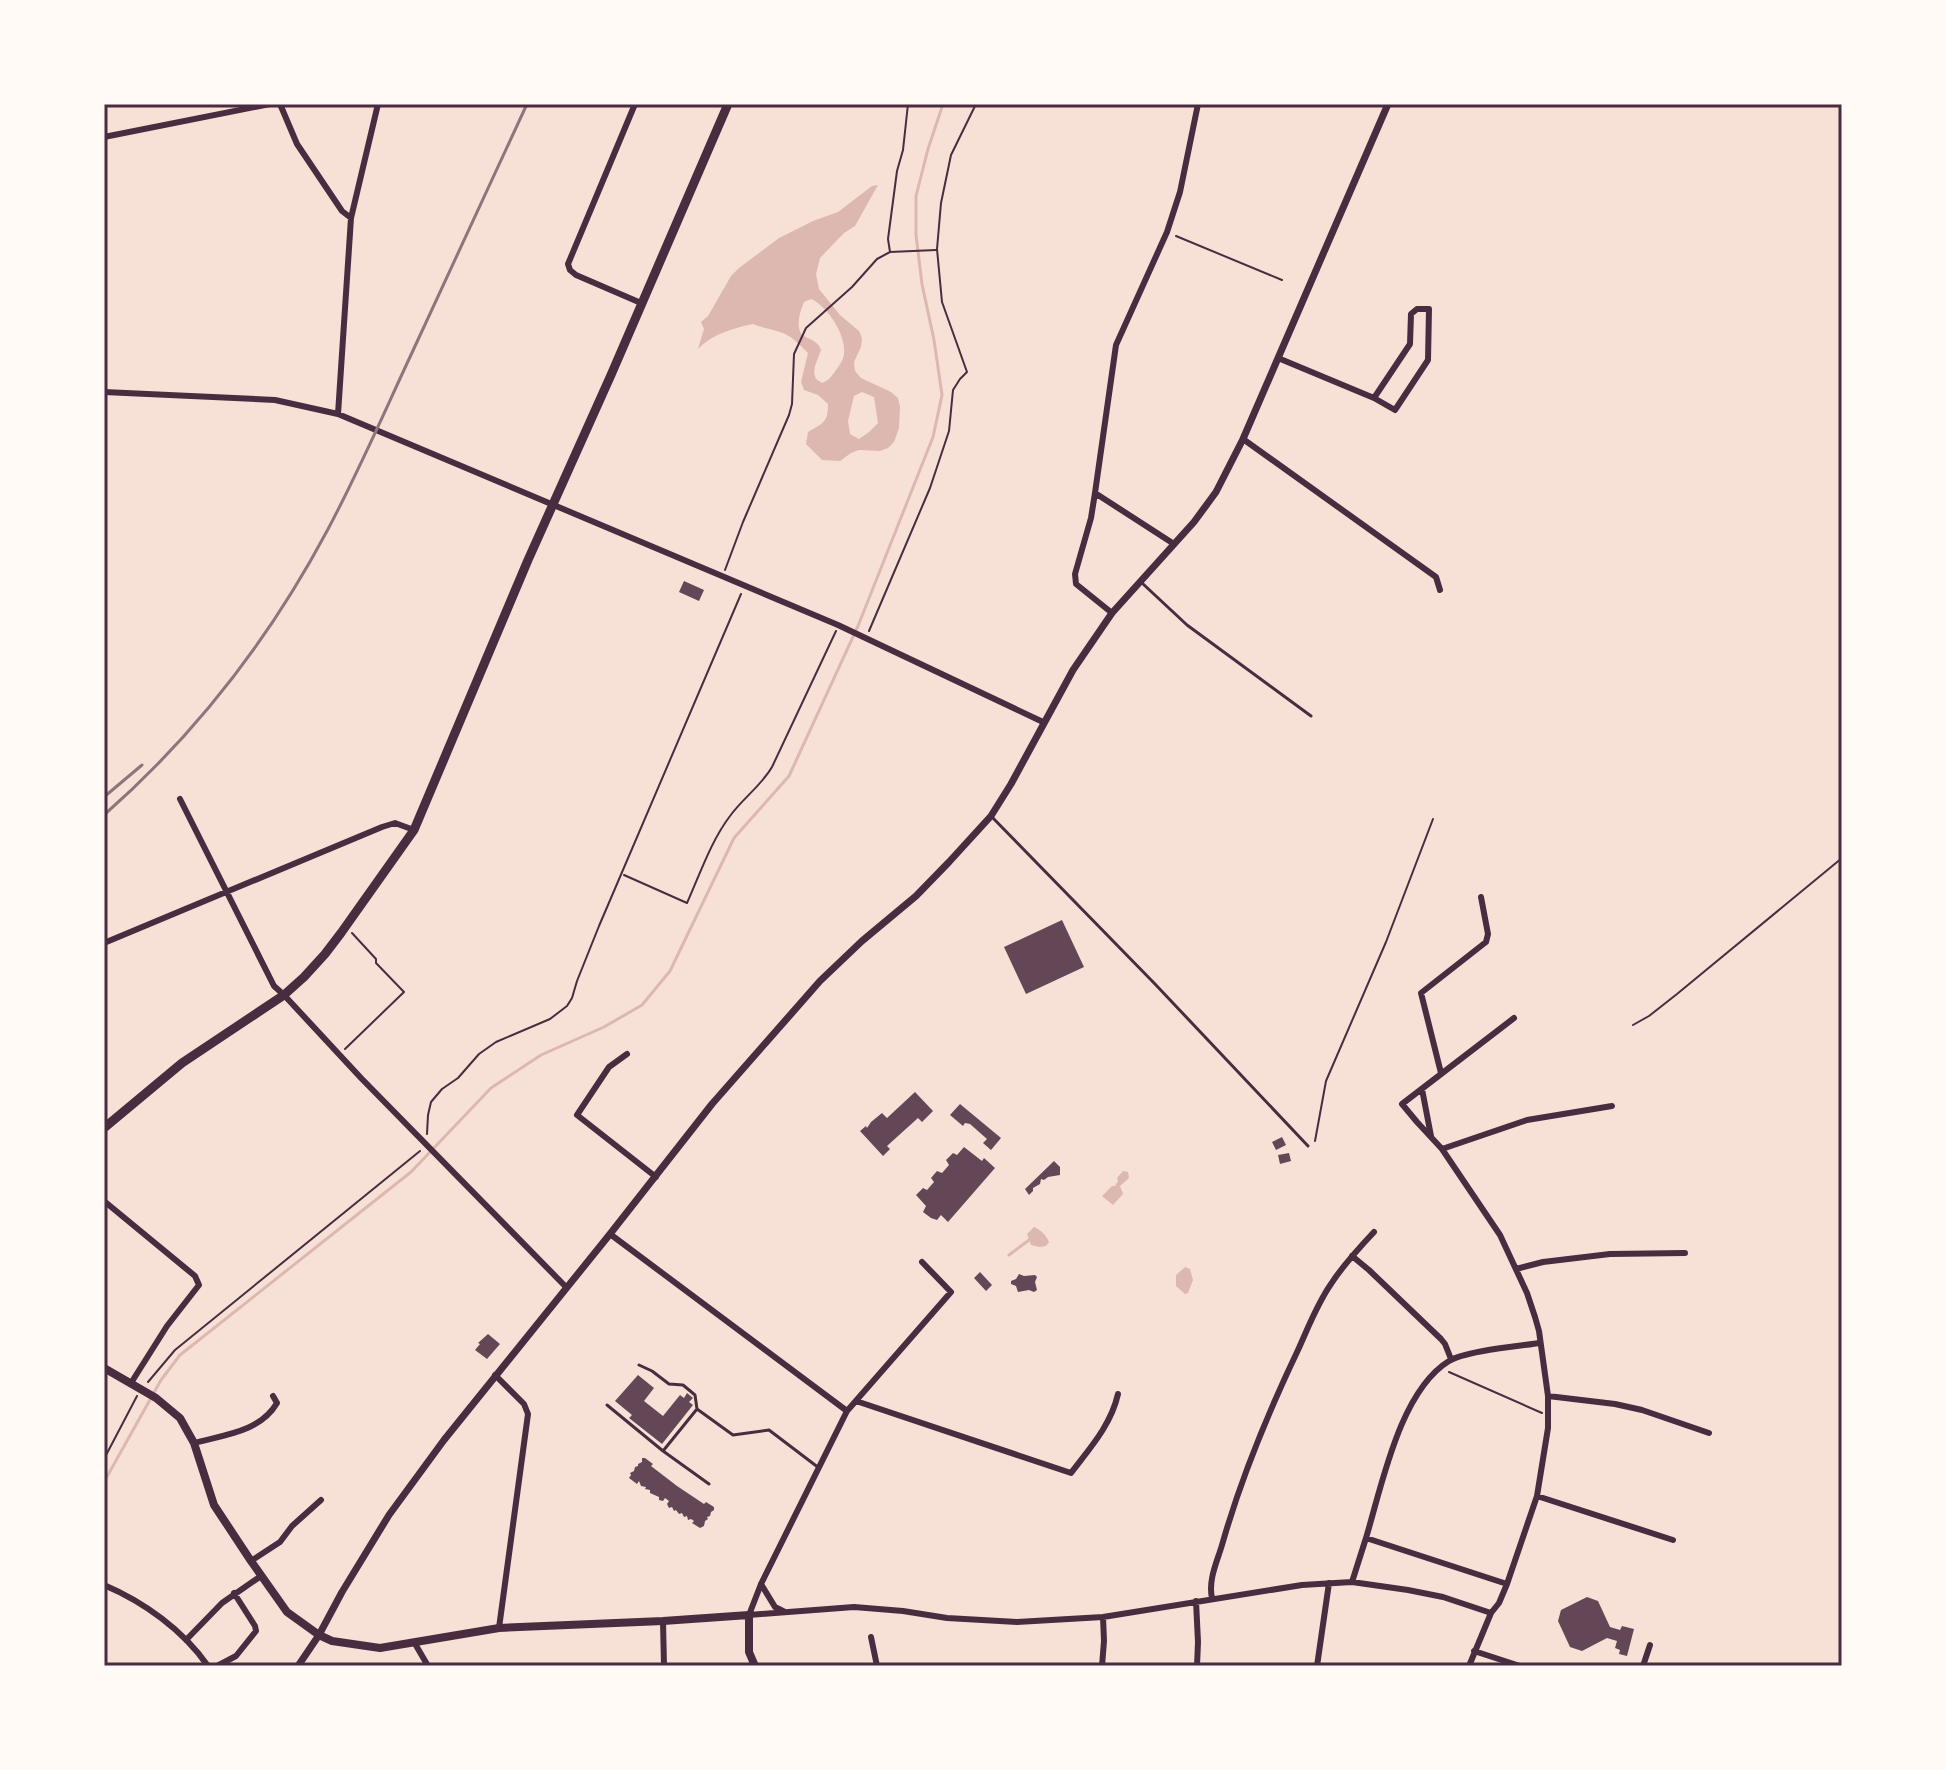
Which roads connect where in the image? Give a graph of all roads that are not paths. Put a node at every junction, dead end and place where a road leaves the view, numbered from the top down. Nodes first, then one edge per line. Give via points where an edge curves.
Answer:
1 (270, 104) edge
2 (280, 104) edge
3 (378, 104) edge
4 (635, 104) edge
5 (728, 104) edge
6 (1198, 104) edge
7 (1388, 104) edge
8 (104, 137) edge
9 (351, 218) junction
10 (641, 303) junction
11 (1278, 358) junction
12 (104, 392) edge
13 (1374, 398) junction
14 (338, 414) junction
15 (1243, 439) junction
16 (1095, 493) junction
17 (554, 505) junction
18 (1174, 544) junction
19 (1140, 581) junction
20 (1440, 590) dead end
21 (1112, 613) junction
22 (1311, 716) dead end
23 (1043, 722) junction
24 (180, 799) dead end
25 (991, 816) junction
26 (414, 830) junction
27 (226, 891) junction
28 (1481, 897) dead end
29 (104, 943) edge
30 (284, 995) junction
31 (1514, 1018) dead end
32 (627, 1054) dead end
33 (1441, 1073) junction
34 (1422, 1089) junction
35 (1612, 1106) dead end
36 (104, 1128) edge
37 (1432, 1138) junction
38 (1308, 1146) dead end
39 (1442, 1149) junction
40 (656, 1177) junction
41 (104, 1201) edge
42 (1374, 1232) dead end
43 (610, 1234) junction
44 (1685, 1253) dead end
45 (1352, 1256) junction
46 (922, 1262) dead end
47 (1516, 1269) junction
48 (566, 1287) junction
49 (1540, 1343) junction
50 (1451, 1359) junction
51 (639, 1365) dead end
52 (104, 1368) edge
53 (495, 1375) junction
54 (131, 1383) junction
55 (1118, 1394) dead end
56 (273, 1396) dead end
57 (1548, 1396) junction
58 (856, 1401) junction
59 (607, 1405) dead end
60 (697, 1409) junction
61 (847, 1411) junction
62 (1709, 1433) dead end
63 (194, 1443) junction
64 (663, 1451) junction
65 (819, 1468) junction
66 (709, 1484) dead end
67 (1537, 1496) junction
68 (321, 1500) dead end
69 (1366, 1538) junction
70 (1673, 1540) dead end
71 (251, 1561) junction
72 (261, 1576) junction
73 (1352, 1582) junction
74 (1329, 1583) junction
75 (761, 1584) junction
76 (1507, 1584) junction
77 (104, 1585) edge
78 (234, 1593) junction
79 (1212, 1598) junction
80 (1196, 1601) junction
81 (785, 1612) junction
82 (1491, 1613) junction
83 (749, 1615) junction
84 (1103, 1617) junction
85 (663, 1621) junction
86 (499, 1628) junction
87 (319, 1635) junction
88 (871, 1637) dead end
89 (186, 1640) junction
90 (414, 1642) junction
91 (1650, 1645) dead end
92 (1474, 1651) junction
93 (208, 1666) edge
94 (217, 1666) edge
95 (298, 1666) edge
96 (428, 1666) edge
97 (664, 1666) edge
98 (755, 1666) edge
99 (877, 1666) edge
100 (1102, 1666) edge
101 (1197, 1666) edge
102 (1317, 1666) edge
103 (1469, 1666) edge
104 (1520, 1666) edge
105 (1643, 1666) edge

1 - 8 street
2 - 9 street via 297,144
3 - 9 street
4 - 10 street via 568,264 576,275
5 - 10 main road
6 - 16 street via 1167,232 1116,345
7 - 11 street
9 - 14 street
10 - 17 main road
11 - 13 street
11 - 15 street
12 - 14 street via 275,400
13 - 13 street via 1395,410 1428,360 1429,309 1411,314 1410,344
14 - 17 street
15 - 18 street via 1216,492
15 - 20 street via 1436,577
16 - 18 street
16 - 21 street via 1076,584
17 - 23 street via 865,637
17 - 26 main road
18 - 19 street
19 - 21 street
19 - 22 lane via 1187,625
21 - 23 street
23 - 25 street
24 - 27 street
25 - 38 lane
25 - 40 street via 916,896 820,981
26 - 27 street via 395,823 382,827
26 - 30 main road via 325,954
27 - 29 street
27 - 30 street via 274,986
28 - 33 street via 1486,942 1421,993
30 - 36 main road via 182,1063
30 - 48 street
31 - 33 street
32 - 40 street via 609,1067 577,1115
33 - 34 street
34 - 37 street
34 - 37 street via 1402,1104
35 - 39 street via 1527,1120
37 - 39 street
39 - 47 street via 1500,1235
40 - 43 street
41 - 54 street via 195,1276 199,1285
42 - 45 street
43 - 48 street
43 - 61 street
44 - 47 street via 1599,1255
45 - 50 street via 1441,1339
45 - 79 street via 1320,1302 1257,1442 1224,1537
46 - 58 street via 951,1292
47 - 49 street
48 - 53 street
49 - 50 street
49 - 57 street
50 - 69 street via 1418,1391 1408,1410
51 - 60 lane via 669,1384 683,1385 695,1395
52 - 54 main road
53 - 86 street via 528,1414
53 - 87 street via 389,1515
54 - 63 main road via 180,1418
55 - 58 street via 1114,1411 1071,1473
56 - 63 street via 277,1403 261,1422
57 - 62 street via 1642,1410
57 - 67 street
58 - 61 street
59 - 64 lane
60 - 64 lane
60 - 65 lane via 733,1435 769,1430
61 - 65 street
63 - 71 main road via 214,1505
64 - 66 lane
65 - 75 street
67 - 70 street
67 - 76 street
68 - 71 street via 280,1542
69 - 73 street
69 - 76 street
71 - 72 main road
72 - 78 street
72 - 87 main road via 287,1612
73 - 74 street
73 - 82 street via 1443,1597
74 - 79 street
74 - 102 street
75 - 81 street via 775,1607
75 - 83 street
76 - 82 street
77 - 89 street via 147,1606
78 - 89 street
78 - 94 street via 256,1631 236,1656
79 - 80 street
80 - 84 street
80 - 101 street
81 - 83 street
81 - 84 street via 854,1607 1017,1622
82 - 92 street
83 - 85 main road
83 - 98 main road via 749,1652
84 - 100 street
85 - 86 main road
85 - 97 street
86 - 90 main road
87 - 90 main road via 380,1648
87 - 95 street
88 - 99 street
89 - 93 street
90 - 96 street
91 - 105 street
92 - 103 street
92 - 104 street

